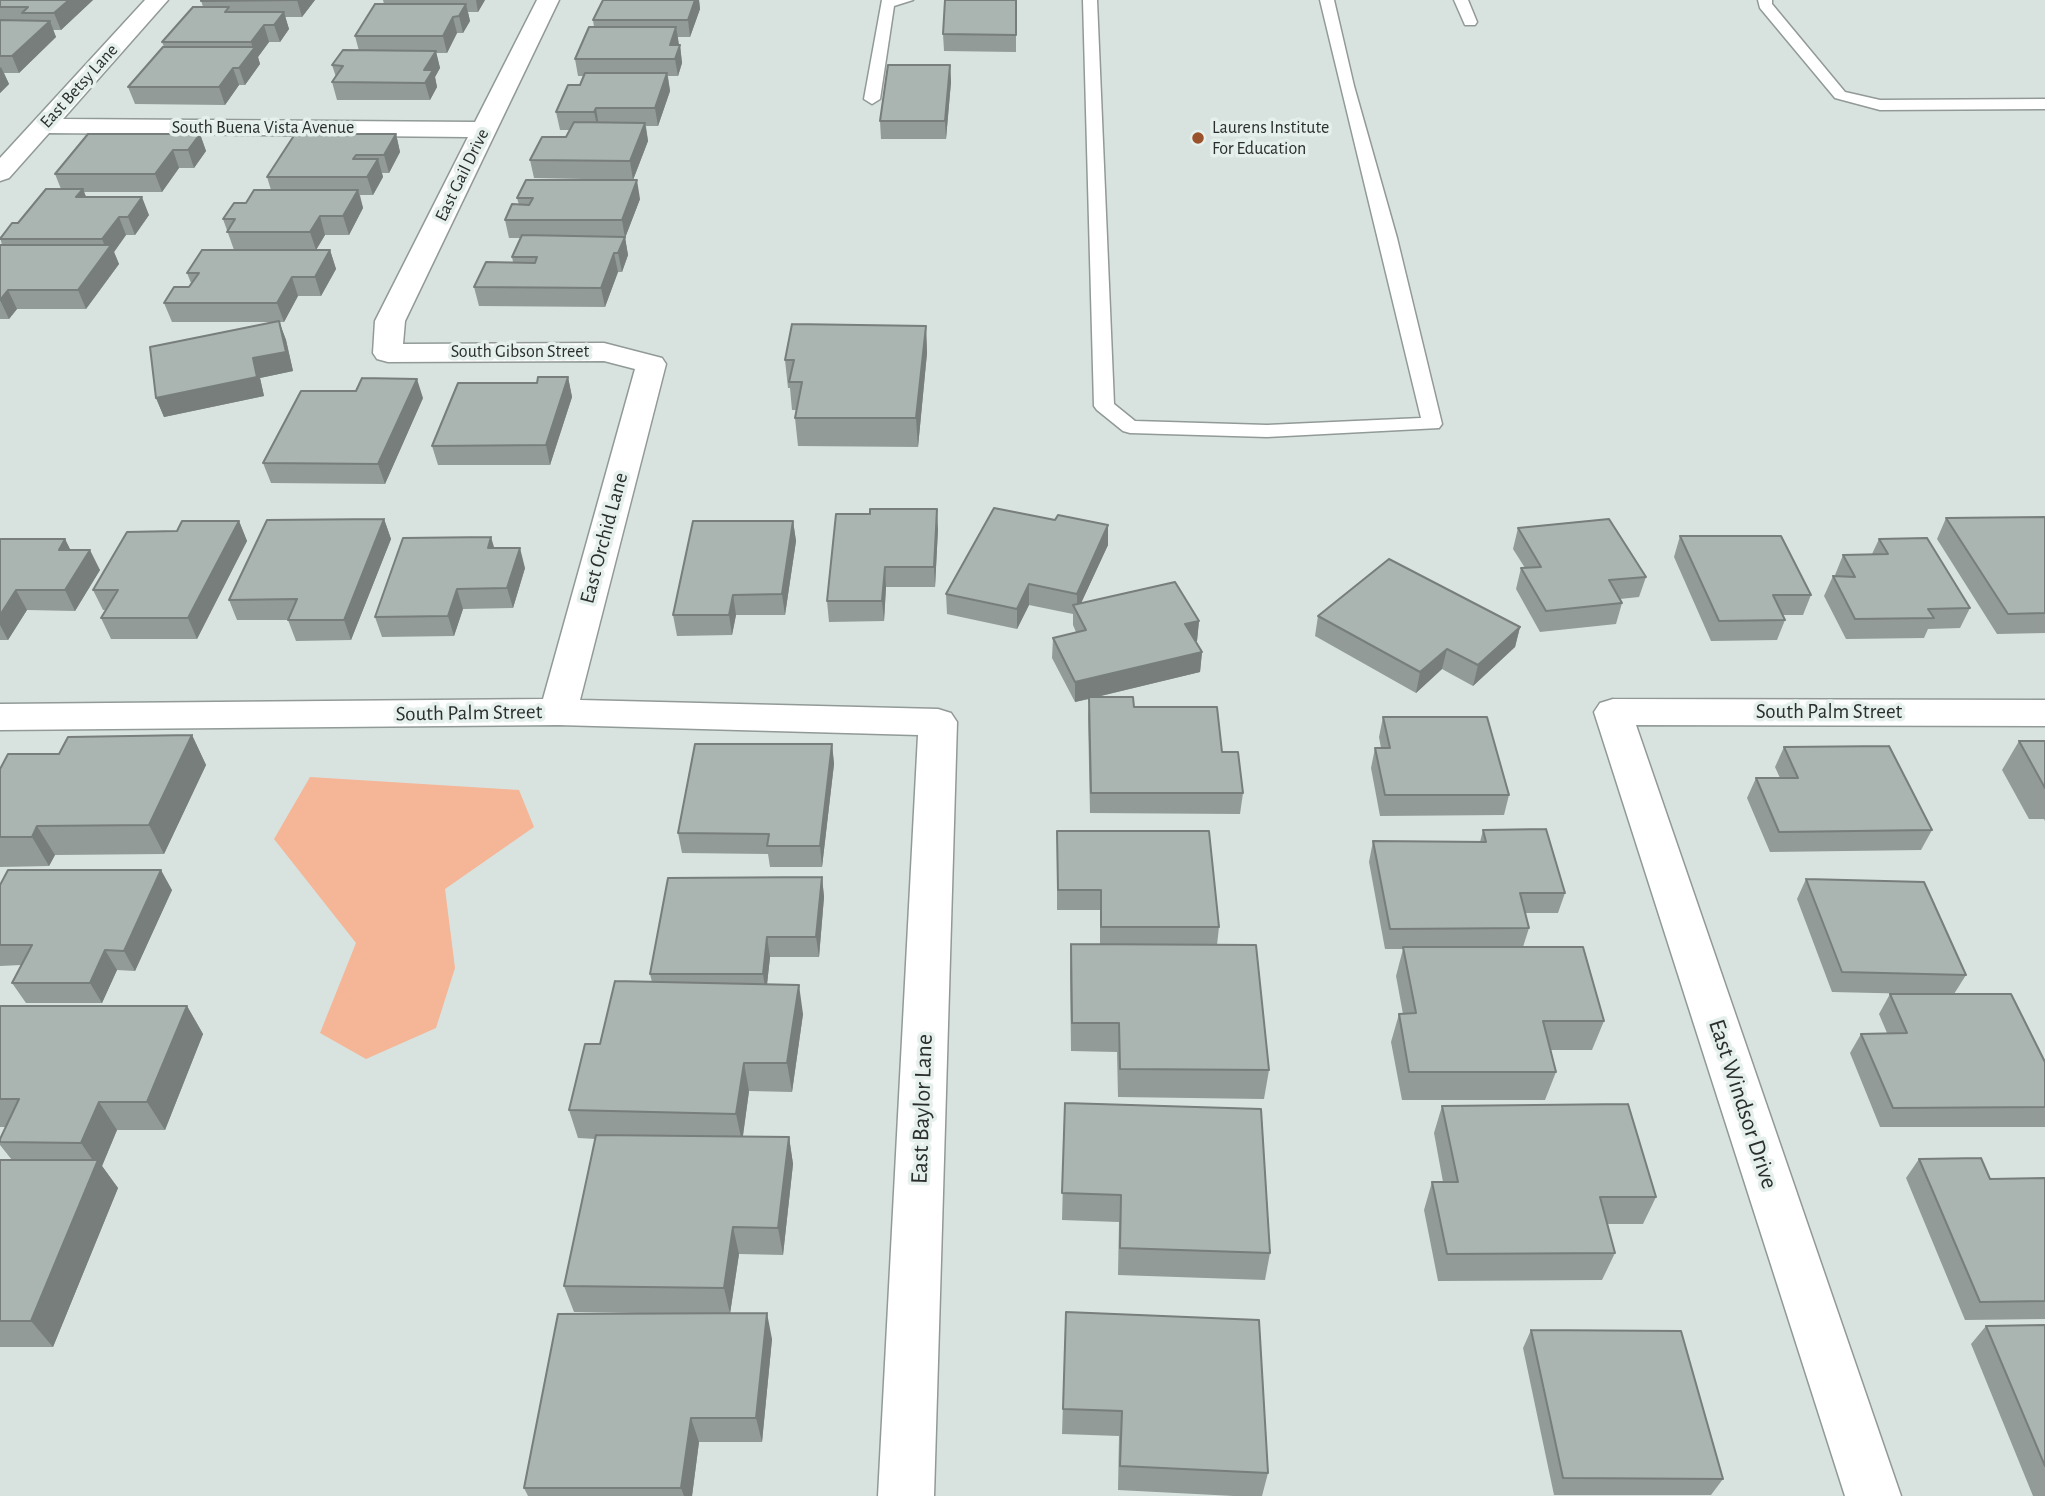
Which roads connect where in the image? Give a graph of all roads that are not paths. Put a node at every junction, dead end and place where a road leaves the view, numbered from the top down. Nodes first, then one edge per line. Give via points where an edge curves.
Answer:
1 (157, 0) edge
2 (548, 0) edge
3 (905, 0) edge
4 (1090, 0) edge
5 (1327, 0) edge
6 (1461, 0) edge
7 (1765, 0) edge
8 (1470, 22) dead end
9 (872, 99) dead end
10 (2045, 104) edge
11 (42, 126) junction
12 (484, 130) junction
13 (0, 173) edge
14 (388, 353) joint
15 (651, 364) joint
16 (558, 712) junction
17 (1613, 712) joint
18 (2045, 713) edge
19 (0, 717) edge
20 (939, 722) joint
21 (906, 1496) edge
22 (1873, 1496) edge

1 - 11 street, East Betsy Lane
2 - 12 street, East Gail Drive
3 - 9 lane via 887,3
4 - 5 lane via 1104,406 1130,427 1267,431 1432,424
6 - 8 lane
7 - 10 lane via 1772,15 1840,95 1880,105
11 - 12 street, South Buena Vista Avenue
11 - 13 street, East Betsy Lane
12 - 14 street, East Gail Drive via 390,321
14 - 15 street, South Gibson Street via 604,352
15 - 16 street, East Orchid Lane
16 - 19 street, South Palm Street
16 - 20 street, South Palm Street
17 - 18 street, South Palm Street
17 - 22 street, East Windsor Drive
20 - 21 street, East Baylor Lane

